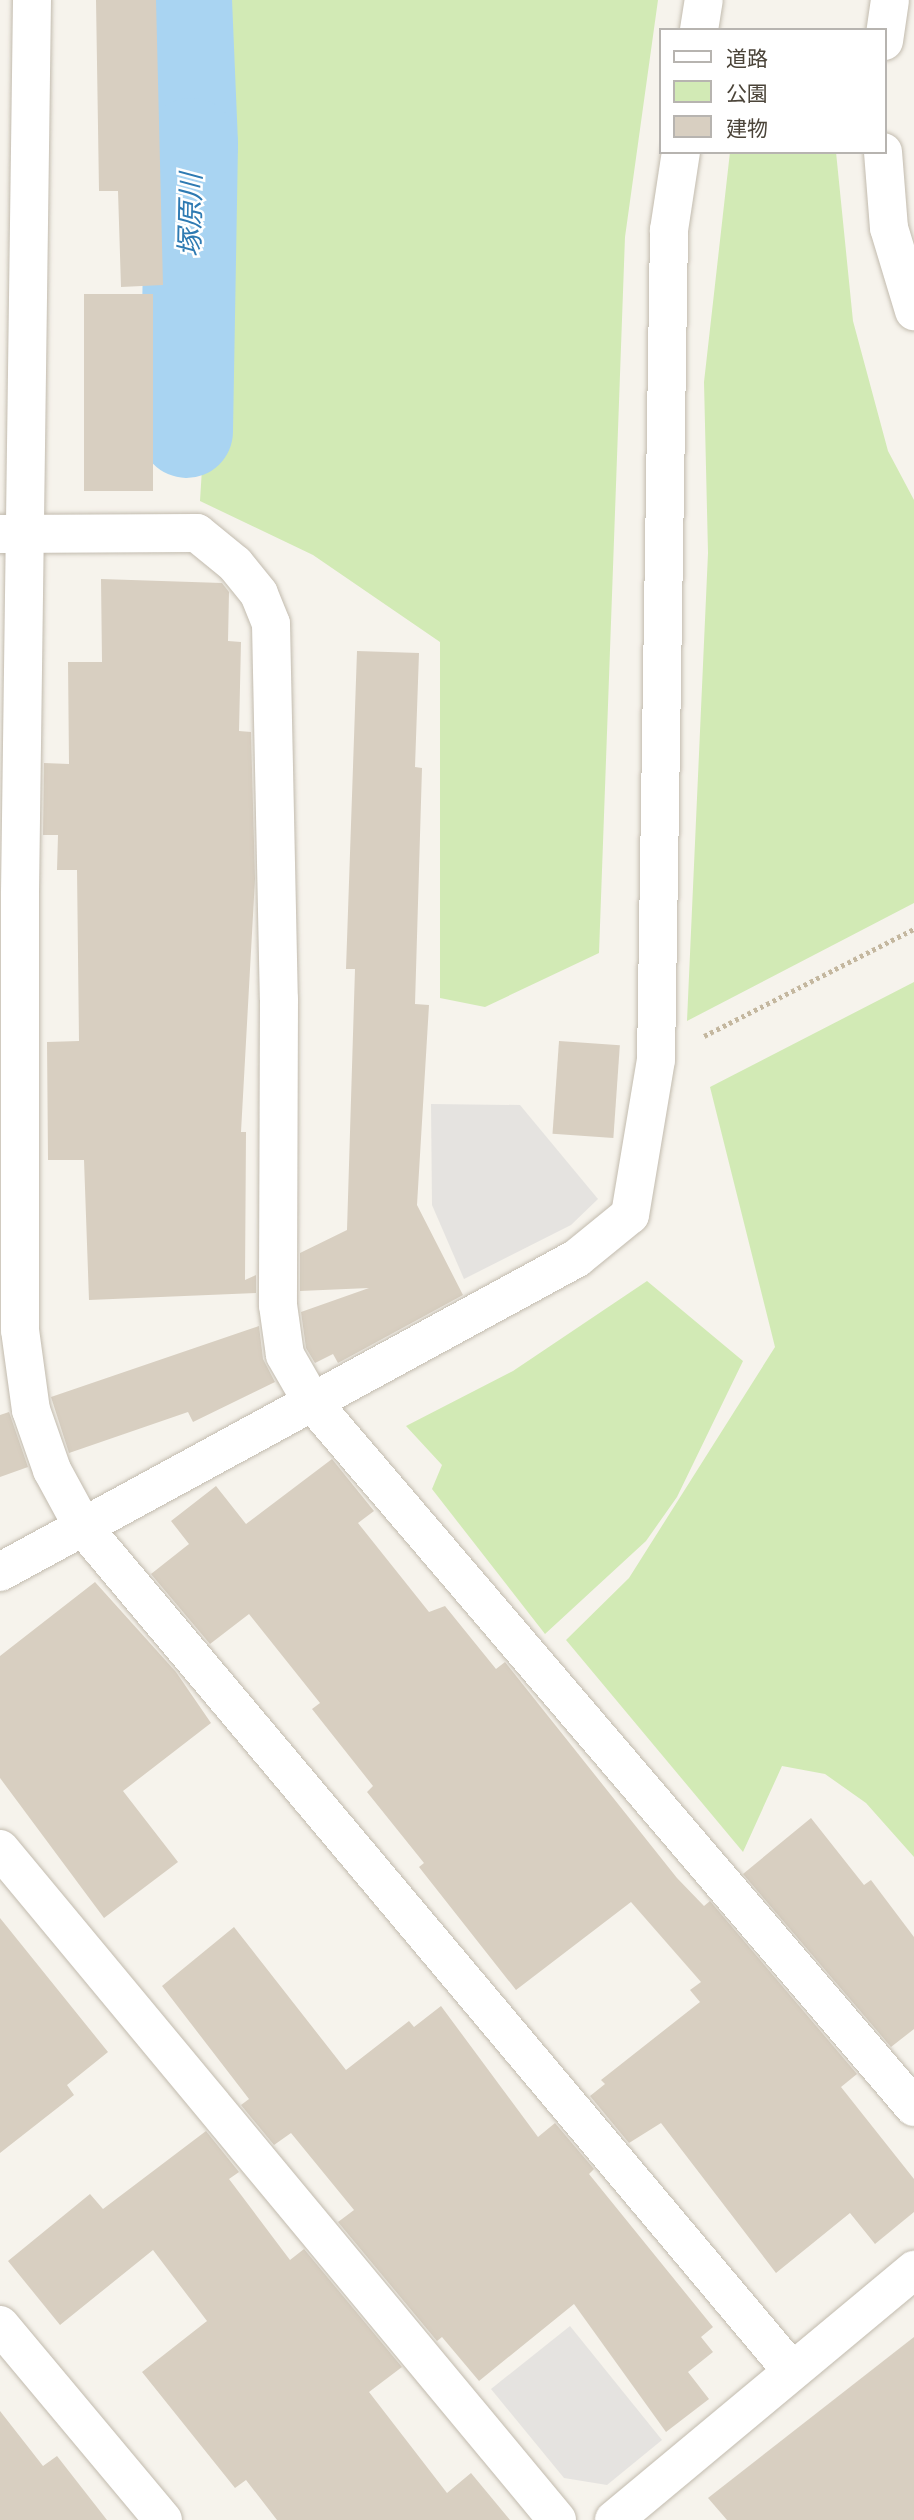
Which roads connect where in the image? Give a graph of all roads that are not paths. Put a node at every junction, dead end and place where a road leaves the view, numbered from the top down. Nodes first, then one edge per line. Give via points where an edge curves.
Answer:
1 (32, 0) edge
2 (704, 0) edge
3 (890, 0) edge
4 (699, 28) edge
5 (886, 28) edge
6 (681, 154) edge
7 (883, 154) edge
8 (914, 311) edge
9 (10, 533) edge
10 (312, 1402) junction
11 (83, 1527) junction
12 (0, 1572) edge
13 (0, 1849) edge
14 (914, 2107) edge
15 (914, 2270) edge
16 (0, 2325) edge
17 (792, 2371) junction
18 (163, 2520) edge
19 (556, 2520) edge
20 (614, 2520) edge

1 - 9 street
2 - 4 street
3 - 5 street
6 - 10 street via 669,230 656,1060 630,1215 577,1258
7 - 8 street via 889,228
9 - 10 street via 197,533 251,584 271,624 279,999 278,1305 285,1355
9 - 11 street via 20,1330 32,1410 52,1470
10 - 11 street
10 - 14 street
11 - 12 street
11 - 17 street
13 - 19 street
15 - 17 street
16 - 18 street
17 - 20 street

